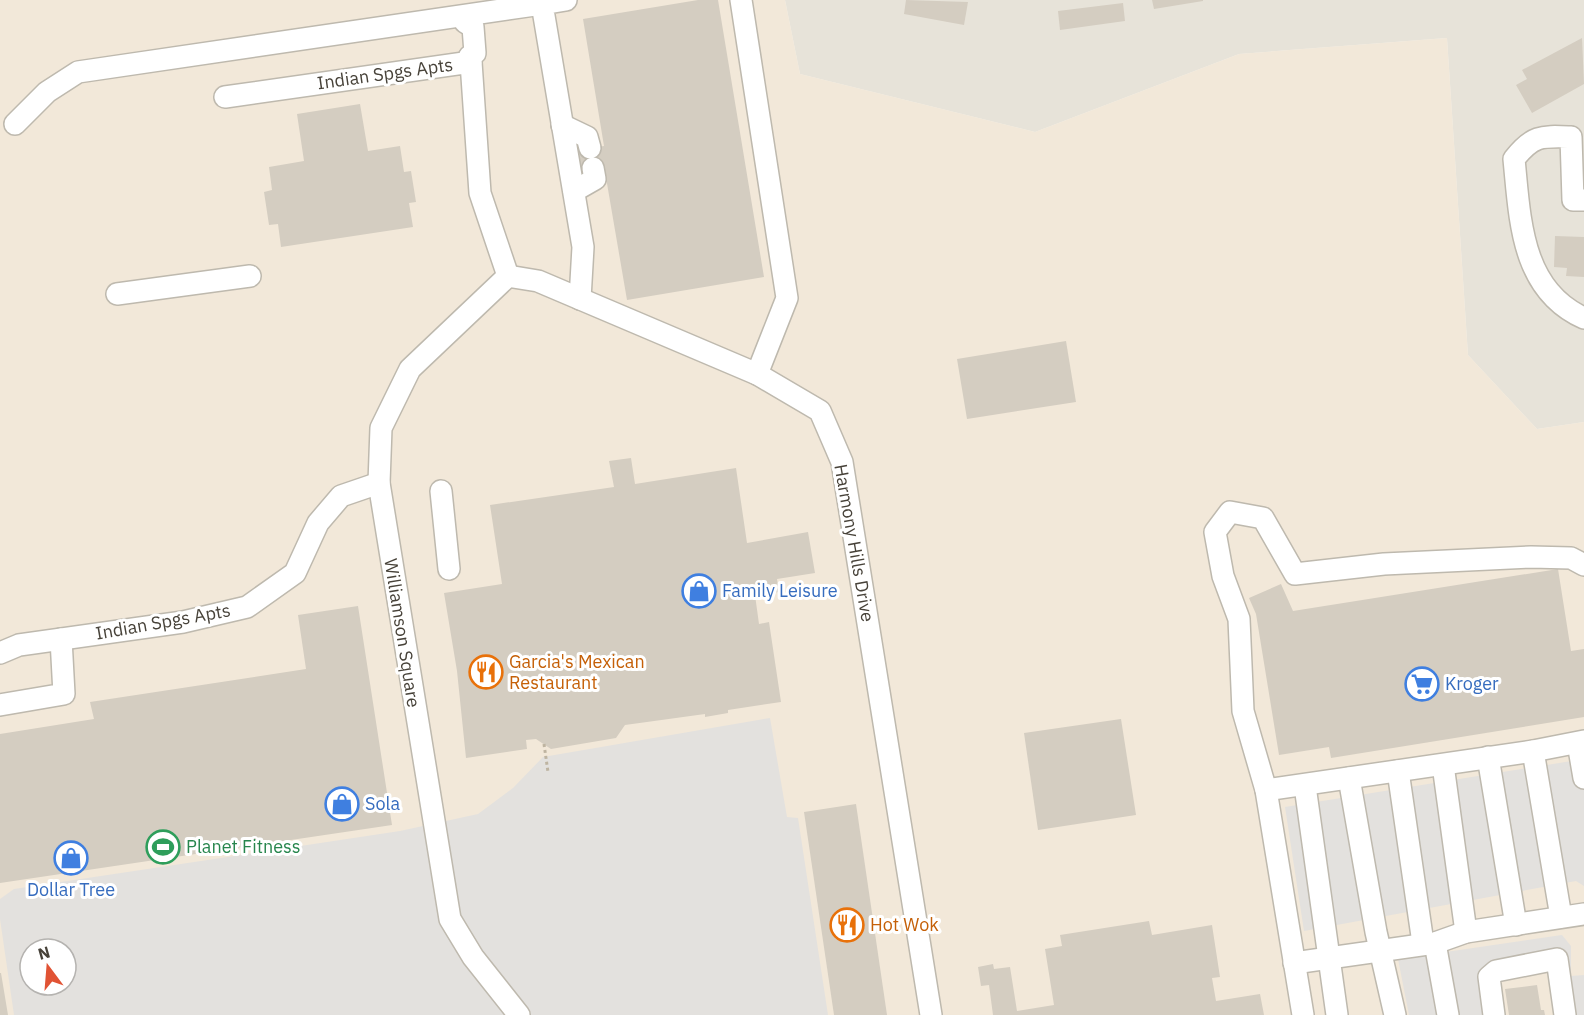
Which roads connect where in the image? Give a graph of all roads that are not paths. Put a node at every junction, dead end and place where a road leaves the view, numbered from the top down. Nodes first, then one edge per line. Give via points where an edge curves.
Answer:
1 (566, 0) edge
2 (741, 0) edge
3 (542, 4) junction
4 (465, 19) junction
5 (471, 59) junction
6 (225, 98) dead end
7 (15, 124) dead end
8 (562, 125) junction
9 (1578, 152) edge
10 (574, 191) junction
11 (1584, 200) edge
12 (250, 276) dead end
13 (508, 276) junction
14 (117, 294) dead end
15 (580, 299) junction
16 (1584, 318) edge
17 (756, 374) junction
18 (379, 483) junction
19 (441, 491) dead end
20 (1584, 565) edge
21 (449, 569) dead end
22 (61, 639) junction
23 (0, 653) edge
24 (0, 705) edge
25 (1581, 742) edge
26 (1533, 751) junction
27 (1488, 757) junction
28 (1443, 765) junction
29 (1398, 771) junction
30 (1349, 778) junction
31 (1584, 778) edge
32 (1305, 786) junction
33 (1266, 790) junction
34 (1584, 914) edge
35 (1561, 917) junction
36 (1516, 925) junction
37 (1466, 932) junction
38 (1429, 943) junction
39 (1382, 951) junction
40 (1328, 958) junction
41 (1294, 963) junction
42 (519, 1015) edge
43 (931, 1015) edge
44 (1302, 1015) edge
45 (1337, 1015) edge
46 (1395, 1015) edge
47 (1448, 1015) edge
48 (1494, 1015) edge
49 (1565, 1015) edge

1 - 3 street
2 - 17 street via 787,298
3 - 4 street
3 - 8 street
4 - 5 street via 461,27 464,54
4 - 7 street via 78,72 47,92
5 - 6 street, Indian Spgs Apts
5 - 13 street, Indian Spgs Apts via 480,193
8 - 10 street
8 - 10 street via 588,137 595,179
9 - 11 street via 1573,200
9 - 16 street via 1571,137 1545,136 1527,141 1514,159 1522,237 1534,270 1553,298
10 - 15 street via 583,248
12 - 14 street
13 - 15 street, Harmony Hills Drive via 538,281
13 - 18 street, Williamson Square via 410,369 381,428
15 - 17 street, Harmony Hills Drive
17 - 43 street, Harmony Hills Drive via 820,411 842,462
18 - 22 street, Indian Spgs Apts via 341,496 318,523 295,573 247,607 183,622
18 - 42 street, Williamson Square via 450,919 473,957
19 - 21 street
20 - 33 street via 1571,558 1531,557 1384,564 1295,574 1263,518 1230,512 1215,532 1223,576 1239,619 1243,711
22 - 23 street, Indian Spgs Apts via 19,645
22 - 24 street via 64,694
25 - 26 street
25 - 31 street
26 - 27 street
26 - 35 street
27 - 28 street
27 - 36 street
28 - 29 street
28 - 37 street
29 - 30 street
29 - 38 street
30 - 32 street
30 - 39 street
32 - 33 street
32 - 40 street
33 - 41 street
34 - 35 street
35 - 36 street
36 - 37 street
37 - 38 street
38 - 39 street
38 - 47 street
39 - 40 street
39 - 46 street
40 - 41 street
40 - 45 street
41 - 44 street
48 - 49 street via 1489,977 1496,971 1557,959

